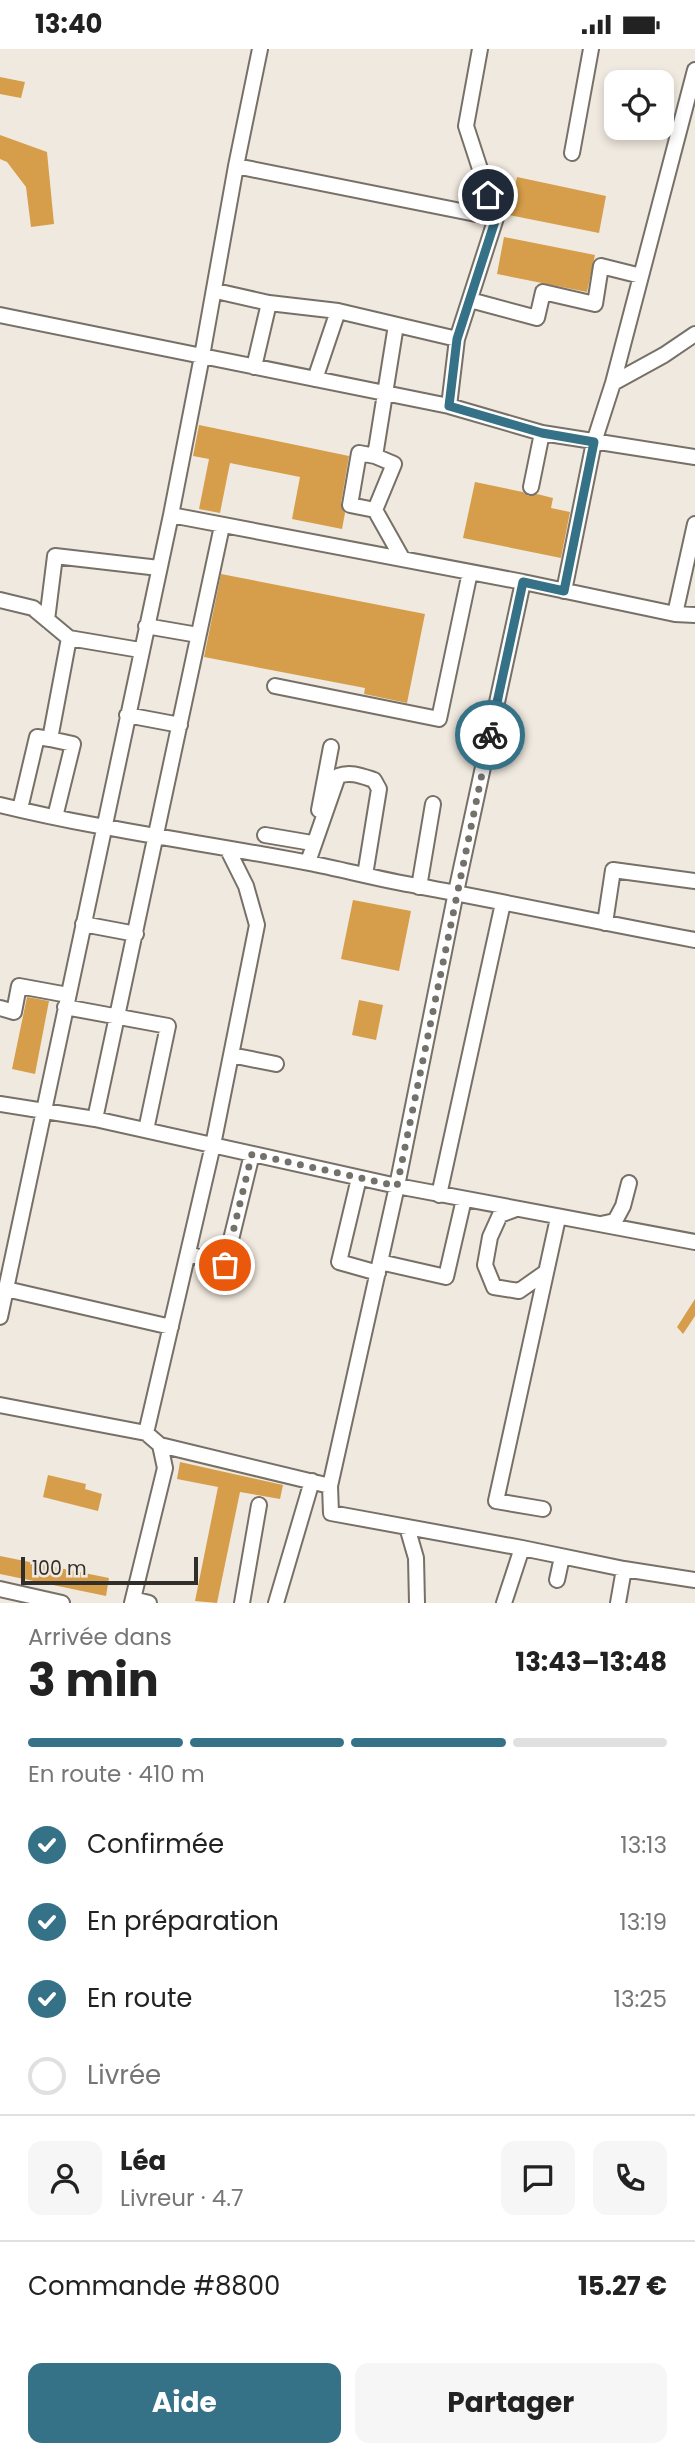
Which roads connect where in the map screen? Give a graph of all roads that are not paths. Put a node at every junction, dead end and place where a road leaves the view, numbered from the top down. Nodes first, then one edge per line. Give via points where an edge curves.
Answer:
1 (260, 49) edge
2 (480, 49) edge
3 (591, 49) edge
4 (695, 73) edge
5 (572, 153) dead end
6 (236, 166) junction
7 (496, 218) junction
8 (641, 276) junction
9 (216, 291) junction
10 (470, 300) junction
11 (269, 303) junction
12 (338, 311) junction
13 (0, 314) edge
14 (396, 325) junction
15 (695, 334) edge
16 (457, 339) junction
17 (202, 356) junction
18 (254, 367) junction
19 (315, 379) junction
20 (613, 383) junction
21 (385, 393) junction
22 (449, 406) junction
23 (542, 433) junction
24 (594, 442) junction
25 (375, 456) junction
26 (695, 457) edge
27 (531, 487) dead end
28 (374, 510) junction
29 (171, 515) junction
30 (695, 524) edge
31 (222, 526) junction
32 (402, 558) junction
33 (159, 568) junction
34 (470, 572) junction
35 (523, 582) junction
36 (564, 591) junction
37 (0, 600) edge
38 (675, 614) junction
39 (695, 615) edge
40 (47, 620) junction
41 (146, 626) junction
42 (198, 635) junction
43 (69, 638) junction
44 (141, 650) junction
45 (275, 686) dead end
46 (127, 715) junction
47 (180, 725) junction
48 (50, 739) junction
49 (331, 747) dead end
50 (433, 804) dead end
51 (0, 806) edge
52 (20, 809) junction
53 (55, 817) junction
54 (103, 828) junction
55 (265, 835) dead end
56 (154, 836) junction
57 (312, 843) junction
58 (228, 849) junction
59 (308, 862) junction
60 (365, 875) junction
61 (695, 881) edge
62 (419, 887) junction
63 (456, 892) junction
64 (503, 904) junction
65 (605, 923) junction
66 (83, 924) junction
67 (136, 934) junction
68 (695, 940) edge
69 (66, 1001) junction
70 (0, 1008) edge
71 (118, 1017) junction
72 (231, 1055) junction
73 (276, 1064) dead end
74 (0, 1104) edge
75 (43, 1112) junction
76 (96, 1119) junction
77 (146, 1130) junction
78 (213, 1145) junction
79 (252, 1154) junction
80 (359, 1178) junction
81 (629, 1183) dead end
82 (397, 1186) junction
83 (439, 1195) junction
84 (464, 1199) junction
85 (624, 1206) junction
86 (516, 1209) junction
87 (558, 1218) junction
88 (596, 1225) junction
89 (629, 1231) junction
90 (695, 1242) edge
91 (188, 1254) junction
92 (379, 1267) junction
93 (546, 1272) junction
94 (6, 1289) junction
95 (0, 1317) edge
96 (171, 1327) junction
97 (0, 1405) edge
98 (146, 1433) junction
99 (160, 1444) junction
100 (312, 1482) junction
101 (330, 1486) junction
102 (259, 1505) dead end
103 (543, 1509) dead end
104 (407, 1527) junction
105 (522, 1548) junction
106 (562, 1557) junction
107 (624, 1569) junction
108 (557, 1580) dead end
109 (695, 1580) edge
110 (0, 1589) edge
111 (133, 1601) edge
112 (62, 1603) edge
113 (149, 1603) edge
114 (242, 1603) edge
115 (276, 1603) edge
116 (417, 1603) edge
117 (505, 1603) edge
118 (618, 1603) edge

1 - 6 lane
2 - 7 lane via 466,126
3 - 5 lane
4 - 8 lane
6 - 7 lane
6 - 9 lane
7 - 10 lane
8 - 10 lane via 601,265 595,303 543,292 537,318
8 - 20 lane
9 - 11 lane
9 - 17 lane
10 - 16 lane
11 - 12 lane
11 - 18 lane
12 - 14 lane
12 - 19 lane
13 - 17 lane
14 - 16 lane
14 - 21 lane
15 - 20 lane
16 - 22 lane
17 - 18 lane
17 - 29 lane
18 - 19 lane
19 - 21 lane
20 - 24 lane
21 - 22 lane
21 - 25 lane
22 - 23 lane
23 - 24 lane
23 - 27 lane
24 - 26 lane
24 - 36 lane
25 - 28 lane via 394,464
25 - 28 lane via 359,453 350,505
28 - 32 lane
29 - 31 lane
29 - 33 lane
30 - 38 lane
31 - 32 lane
31 - 42 lane
32 - 34 lane
33 - 40 lane via 55,556
33 - 41 lane
34 - 35 lane
34 - 45 lane via 439,719
35 - 36 lane
35 - 63 lane
36 - 38 lane
37 - 40 lane via 33,608
38 - 39 lane
40 - 43 lane
41 - 42 lane
41 - 44 lane
42 - 47 lane
43 - 44 lane
43 - 48 lane
44 - 46 lane
46 - 47 lane
46 - 54 lane
47 - 56 lane
48 - 52 lane via 37,737
48 - 53 lane via 73,744
49 - 57 lane
50 - 62 lane
51 - 52 lane
52 - 53 lane
53 - 54 lane
54 - 56 lane
54 - 66 lane
55 - 57 lane
56 - 58 lane
56 - 67 lane
57 - 59 lane
58 - 59 lane
58 - 72 lane via 246,886 257,925
59 - 60 lane
59 - 60 lane via 338,776 362,776 374,780 379,789
60 - 62 lane
61 - 65 lane via 613,870
62 - 63 lane
63 - 64 lane
63 - 82 lane
64 - 65 lane
64 - 83 lane
65 - 68 lane
66 - 67 lane
66 - 69 lane
67 - 71 lane
69 - 70 lane via 19,986 14,1011
69 - 71 lane
69 - 75 lane
71 - 76 lane
71 - 77 lane via 168,1027
72 - 73 lane
72 - 78 lane
74 - 75 lane
75 - 76 lane
75 - 94 lane
76 - 77 lane
77 - 78 lane
78 - 79 lane
78 - 91 lane
79 - 80 lane
79 - 91 lane via 225,1265
80 - 82 lane
80 - 92 lane via 339,1262
81 - 85 lane
82 - 83 lane
82 - 92 lane
83 - 84 lane
84 - 86 lane
84 - 92 lane via 446,1277
85 - 88 lane via 615,1221
85 - 89 lane
86 - 87 lane
86 - 93 lane via 500,1215 490,1237 485,1265 494,1287 519,1291
87 - 88 lane
87 - 93 lane
88 - 89 lane
89 - 90 lane
91 - 96 lane
92 - 101 lane
93 - 103 lane via 496,1501
94 - 95 lane
94 - 96 lane
96 - 98 lane
97 - 98 lane
98 - 99 lane
99 - 100 lane
99 - 111 lane via 165,1468
100 - 101 lane
100 - 115 lane
101 - 104 lane via 331,1513
102 - 114 lane
104 - 105 lane
104 - 116 lane via 416,1557
105 - 106 lane
105 - 117 lane
106 - 107 lane
106 - 108 lane
107 - 109 lane
107 - 118 lane
110 - 112 lane
111 - 113 lane

